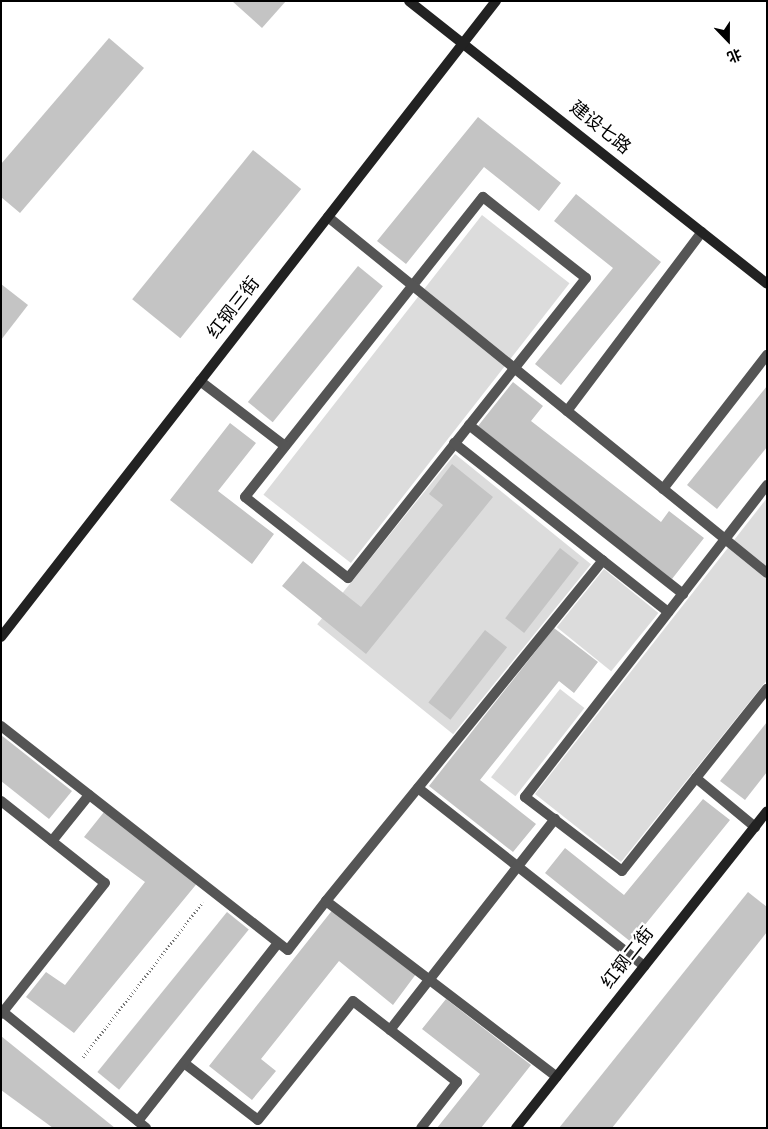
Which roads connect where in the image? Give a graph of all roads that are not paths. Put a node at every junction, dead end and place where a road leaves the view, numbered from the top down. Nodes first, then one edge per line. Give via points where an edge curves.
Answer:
1 (410, 1) edge
2 (496, 1) edge
3 (463, 42) junction
4 (328, 217) junction
5 (702, 232) junction
6 (767, 284) edge
7 (412, 285) junction
8 (767, 355) edge
9 (514, 368) junction
10 (200, 381) junction
11 (567, 411) junction
12 (469, 425) junction
13 (454, 443) junction
14 (285, 446) junction
15 (767, 485) edge
16 (664, 489) junction
17 (725, 539) junction
18 (603, 560) junction
19 (767, 573) edge
20 (683, 594) junction
21 (668, 612) junction
22 (1, 637) edge
23 (767, 690) edge
24 (1, 726) edge
25 (696, 778) junction
26 (418, 788) junction
27 (90, 795) junction
28 (1, 801) edge
29 (767, 811) edge
30 (555, 819) junction
31 (754, 827) junction
32 (52, 841) junction
33 (517, 866) junction
34 (326, 901) junction
35 (278, 942) junction
36 (644, 966) junction
37 (429, 980) junction
38 (2, 1013) edge
39 (390, 1030) junction
40 (184, 1063) junction
41 (557, 1076) junction
42 (255, 1124) edge
43 (142, 1125) edge
44 (422, 1128) edge
45 (516, 1128) edge

1 - 3 street, 建设七路
2 - 3 street, 红钢三街
3 - 4 street, 红钢三街
3 - 5 street, 建设七路
4 - 7 street
4 - 10 street, 红钢三街
5 - 6 street, 建设七路
5 - 11 street
7 - 9 street
7 - 9 street via 482,196 586,278
7 - 14 street
8 - 16 street
9 - 11 street
9 - 12 street
10 - 14 street
10 - 22 street, 红钢三街
11 - 16 street
12 - 13 street
12 - 20 street
13 - 14 street via 348,578 244,497
13 - 18 street
15 - 17 street
16 - 17 street
17 - 19 street
17 - 20 street
18 - 21 street
18 - 26 street
20 - 21 street
21 - 30 street via 525,797
23 - 25 street
24 - 27 street
25 - 30 street via 622,871
25 - 31 street
26 - 33 street
26 - 34 street
27 - 32 street
27 - 35 street
28 - 32 street
29 - 31 street, 红钢二街
30 - 33 street
31 - 36 street, 红钢二街
32 - 38 street via 105,883
33 - 36 street
33 - 37 street
34 - 35 street via 288,950
34 - 37 street
35 - 40 street
36 - 41 street, 红钢二街
37 - 39 street
37 - 41 street
38 - 43 street
39 - 42 street via 353,1001
39 - 44 street via 457,1082
40 - 42 street
40 - 43 street
41 - 45 street, 红钢二街

